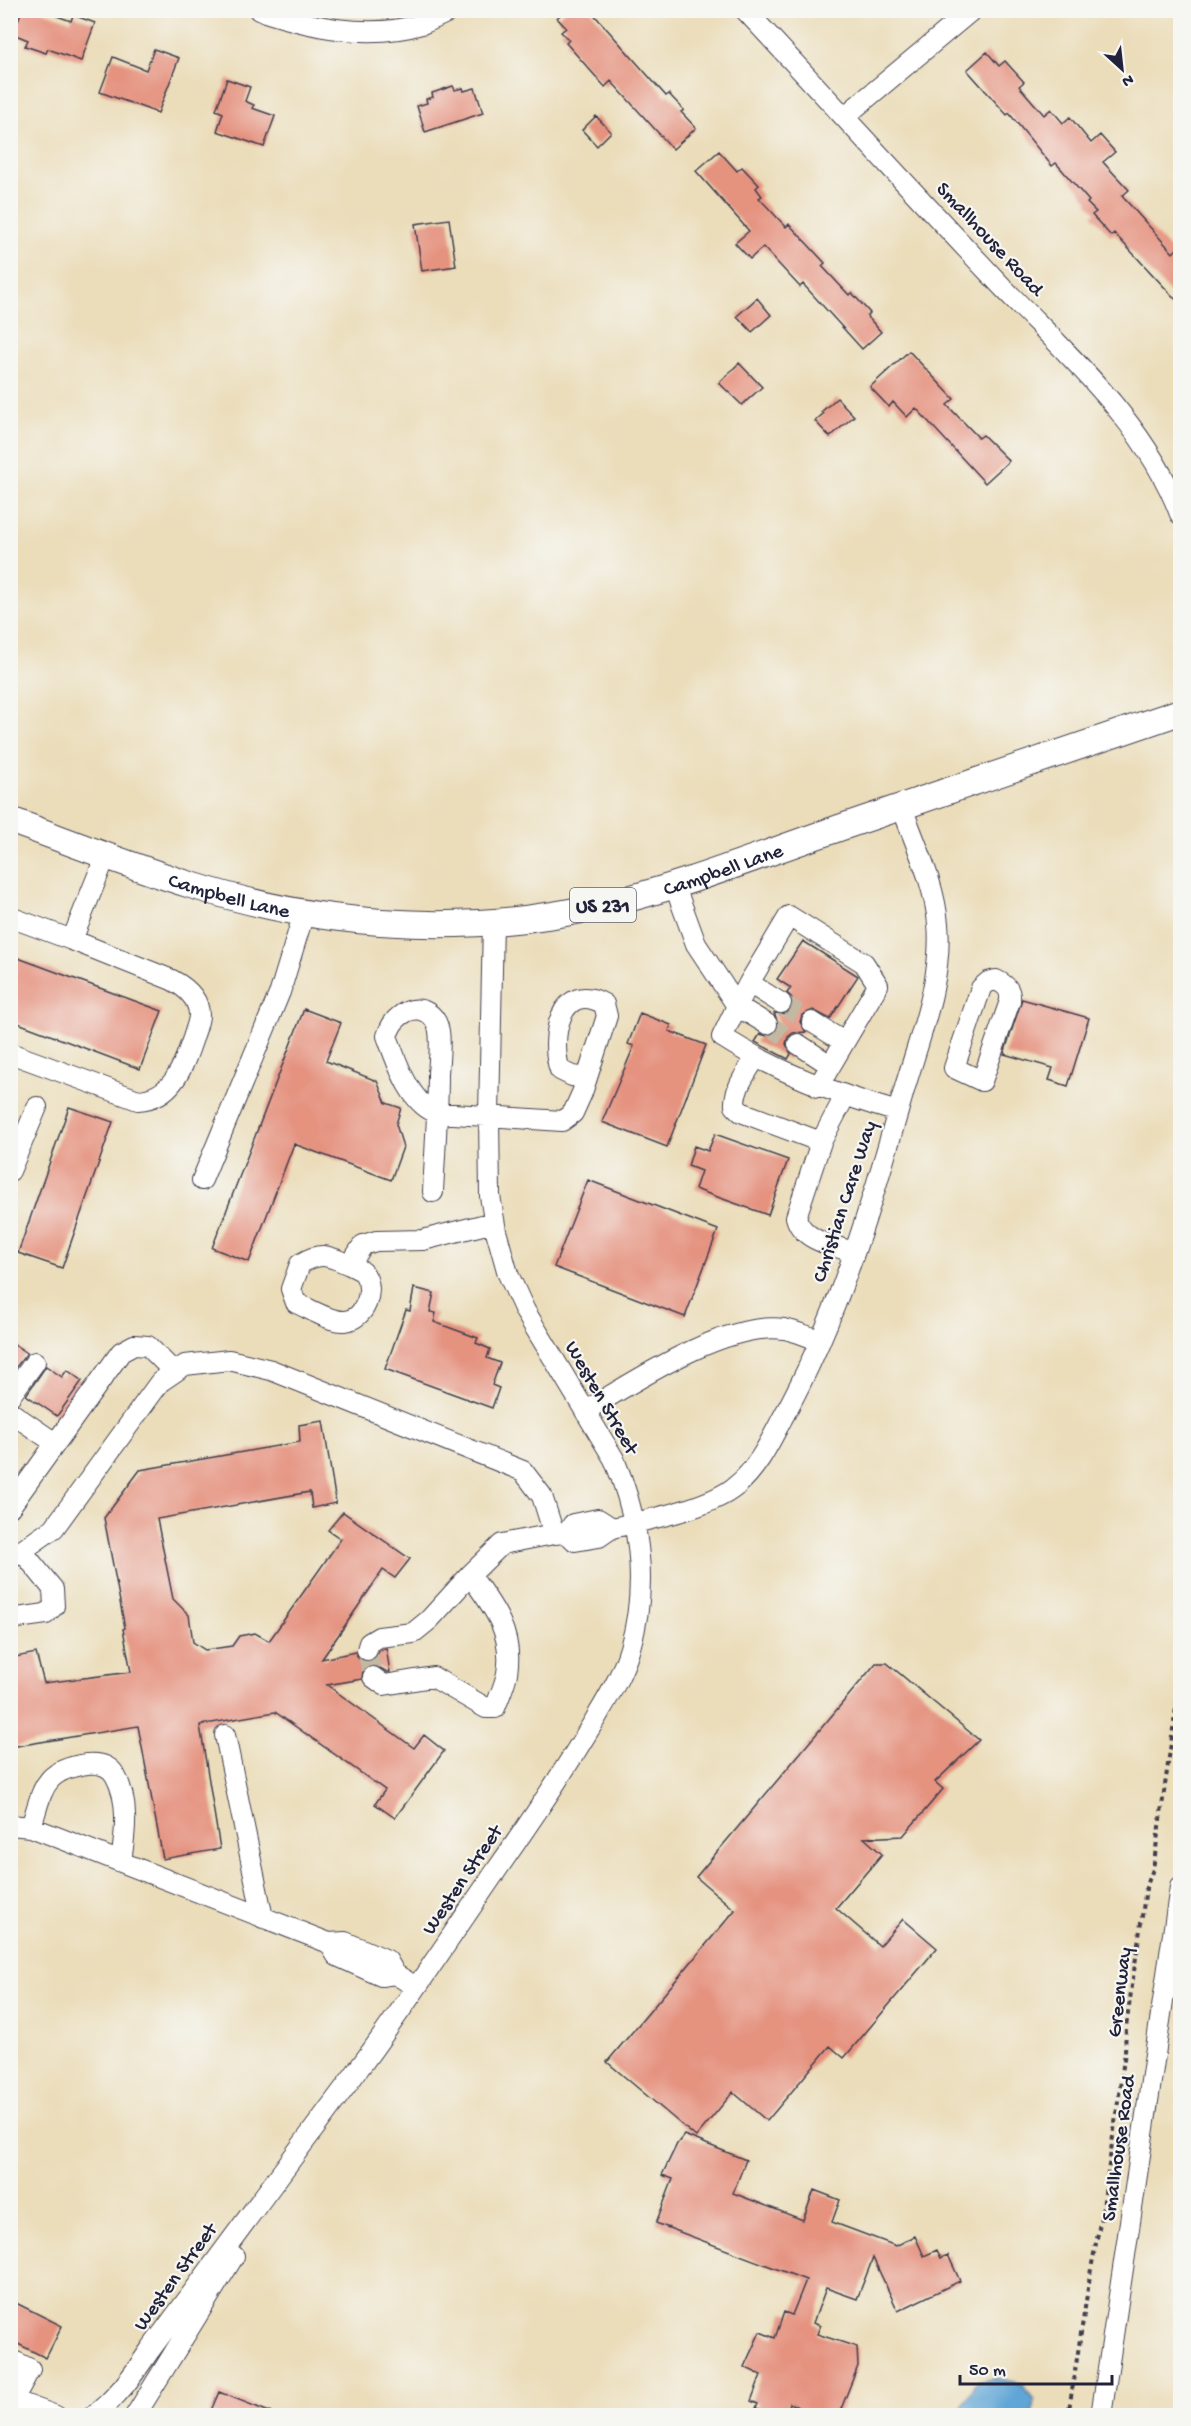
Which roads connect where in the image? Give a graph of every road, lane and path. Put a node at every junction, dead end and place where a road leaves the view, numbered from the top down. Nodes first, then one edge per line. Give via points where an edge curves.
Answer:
1 (259, 10) edge
2 (452, 10) edge
3 (745, 10) edge
4 (972, 10) edge
5 (844, 117) junction
6 (1180, 514) edge
7 (1180, 712) edge
8 (902, 807) junction
9 (10, 820) edge
10 (106, 855) junction
11 (674, 885) junction
12 (304, 913) junction
13 (10, 917) edge
14 (493, 922) junction
15 (72, 940) junction
16 (749, 983) junction
17 (781, 1003) tunnel mouth
18 (737, 1006) junction
19 (812, 1022) tunnel mouth
20 (767, 1024) tunnel mouth
21 (844, 1042) junction
22 (798, 1044) tunnel mouth
23 (10, 1053) edge
24 (755, 1058) junction
25 (830, 1065) junction
26 (587, 1078) dead end
27 (982, 1081) joint
28 (818, 1087) junction
29 (844, 1096) junction
30 (37, 1107) dead end
31 (898, 1112) junction
32 (438, 1113) junction
33 (489, 1115) junction
34 (821, 1142) junction
35 (11, 1166) edge
36 (202, 1180) dead end
37 (433, 1192) dead end
38 (494, 1222) junction
39 (854, 1252) junction
40 (350, 1265) dead end
41 (820, 1340) junction
42 (35, 1362) dead end
43 (174, 1372) junction
44 (10, 1396) edge
45 (585, 1411) junction
46 (10, 1412) edge
47 (55, 1443) junction
48 (10, 1507) edge
49 (635, 1523) junction
50 (560, 1533) junction
51 (16, 1555) edge
52 (470, 1575) junction
53 (10, 1619) edge
54 (367, 1650) dead end
55 (373, 1677) dead end
56 (1180, 1680) edge
57 (225, 1735) dead end
58 (10, 1825) edge
59 (31, 1827) junction
60 (122, 1862) junction
61 (1180, 1887) edge
62 (263, 1918) junction
63 (416, 1987) junction
64 (311, 2131) junction
65 (10, 2359) edge
66 (12, 2400) edge
67 (56, 2415) edge
68 (93, 2415) edge
69 (135, 2415) edge
70 (1068, 2415) edge
71 (1101, 2415) edge

1 - 2 street via 319,27 366,32 422,24
3 - 5 street, Smallhouse Road
4 - 5 street
5 - 6 street, Smallhouse Road via 1136,430
7 - 8 main road, Campbell Lane / US 231
8 - 11 main road, Campbell Lane / US 231
8 - 31 street, Christian Care Way via 933,896 938,957
9 - 10 main road, Campbell Lane / US 231
10 - 12 main road, Campbell Lane / US 231 via 205,891
10 - 15 street
11 - 14 main road, Campbell Lane / US 231 via 598,906
11 - 18 street via 696,944
12 - 14 main road, Campbell Lane / US 231 via 393,923
12 - 36 street via 280,992
13 - 15 street
14 - 33 street, Westen Street
15 - 23 street via 187,988 200,1016 175,1079 152,1099 138,1100
16 - 17 street
16 - 18 street
16 - 21 street via 789,916 864,963 879,985
18 - 20 street
18 - 24 street via 723,1037
19 - 21 street
21 - 25 street
22 - 25 street
24 - 28 street
24 - 34 street via 739,1086 735,1106 741,1112
25 - 28 street
26 - 33 street via 573,1113 562,1121
27 - 27 street via 1010,1001 1011,992 996,980 981,987 954,1068
28 - 29 street
29 - 31 street
29 - 34 street
30 - 35 street
31 - 39 street, Christian Care Way
32 - 32 street via 419,1102 398,1067 387,1036 393,1022 411,1010 426,1011 439,1031
32 - 33 street
32 - 37 street
33 - 38 street, Westen Street
34 - 39 street via 797,1222 814,1239
38 - 40 street via 423,1240 376,1241 363,1245
38 - 45 street, Westen Street via 518,1297
39 - 41 street, Christian Care Way
41 - 45 street via 784,1329 727,1337 689,1352
41 - 49 street, Christian Care Way via 766,1449 737,1485 699,1505
42 - 44 street
43 - 47 street via 148,1346 134,1345 121,1352
43 - 50 street via 185,1365 229,1360 271,1370 523,1471
43 - 51 street via 160,1382 54,1528
45 - 49 street, Westen Street via 614,1458
46 - 47 street
47 - 48 street
49 - 50 street, Christian Care Way via 612,1528 598,1519 573,1524
49 - 63 street, Westen Street via 639,1598 622,1674 576,1752
50 - 52 street via 502,1544
51 - 53 street via 53,1589 54,1606 46,1614
52 - 54 street via 413,1633 380,1637 369,1643
52 - 55 street via 498,1613 509,1647 507,1674 495,1708 486,1708 434,1677 384,1685
56 - 70 path, Greenway via 1153,1869 1146,1887 1103,2207
57 - 62 street
58 - 59 street
59 - 60 street
59 - 60 street via 45,1786 55,1773 68,1767 106,1766 115,1775 122,1796 126,1826
60 - 62 street
61 - 71 street, Smallhouse Road
62 - 63 street via 329,1943 345,1942 387,1960 395,1974
63 - 64 street, Westen Street
64 - 68 street, Westen Street via 130,2380
64 - 69 street, Westen Street
65 - 66 street via 30,2369
66 - 67 street

